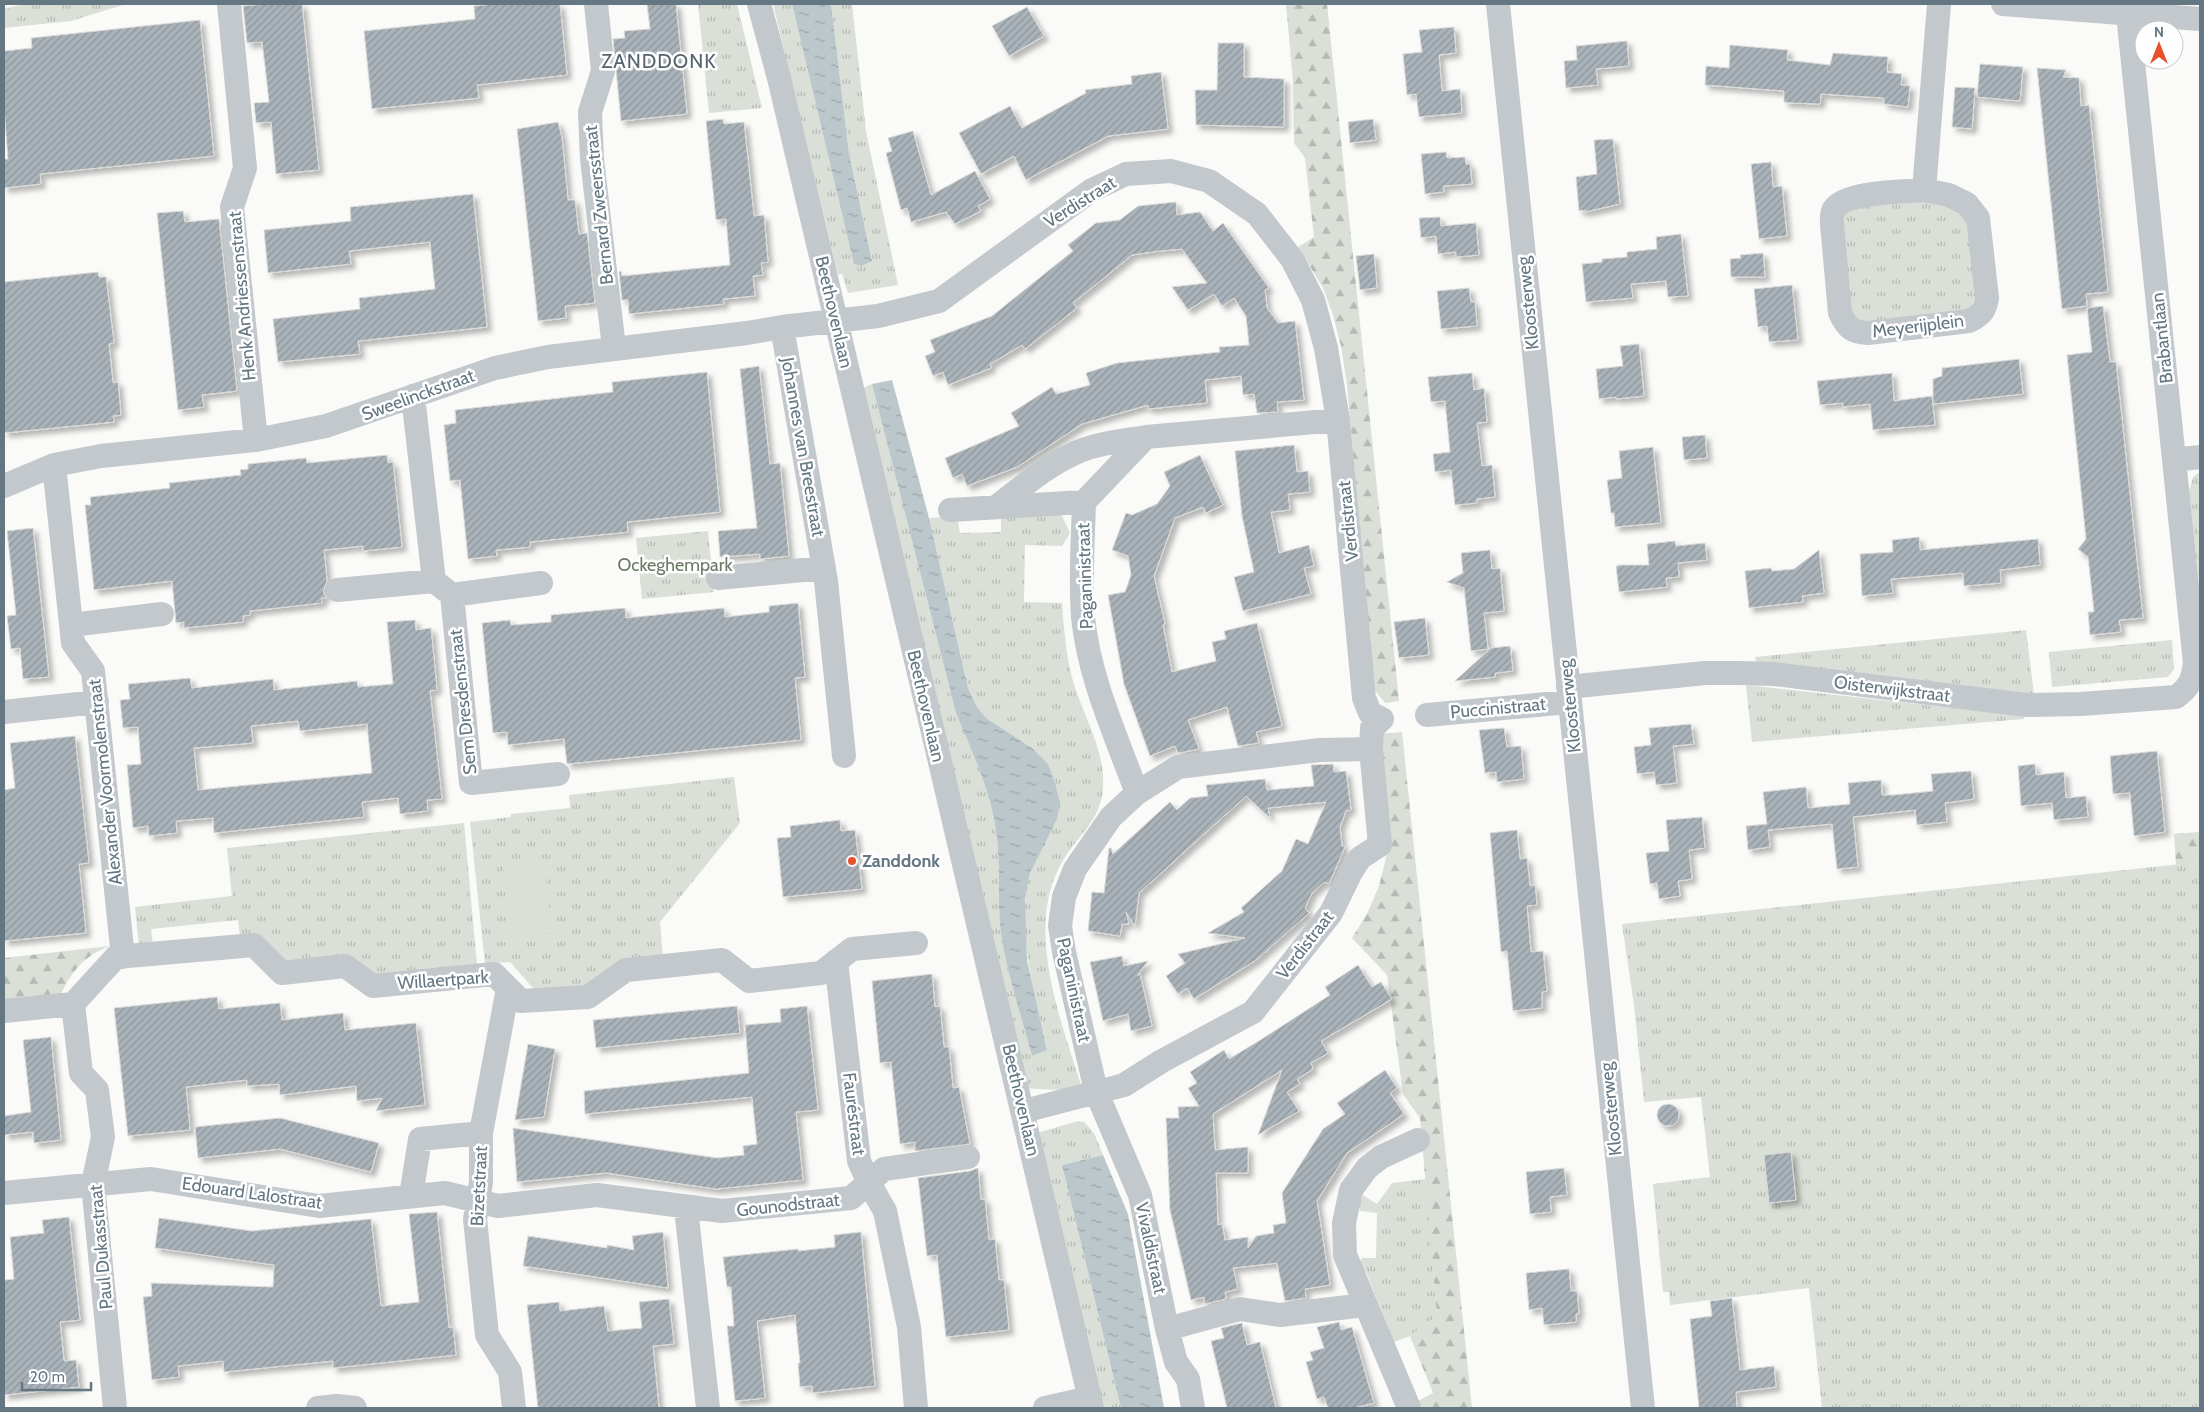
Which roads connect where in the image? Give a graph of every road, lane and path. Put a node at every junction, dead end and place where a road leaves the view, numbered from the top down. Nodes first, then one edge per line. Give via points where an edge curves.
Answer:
1 (229, 4) edge
2 (596, 4) edge
3 (760, 4) edge
4 (1498, 4) edge
5 (1939, 4) edge
6 (2003, 4) edge
7 (2128, 14) junction
8 (2200, 19) edge
9 (1924, 190) junction
10 (836, 320) junction
11 (782, 327) junction
12 (614, 348) junction
13 (413, 396) junction
14 (1338, 420) junction
15 (1146, 438) junction
16 (256, 440) junction
17 (2200, 458) edge
18 (2174, 460) junction
19 (54, 465) junction
20 (4, 486) edge
21 (1084, 502) junction
22 (996, 507) junction
23 (950, 510) dead end
24 (824, 568) junction
25 (718, 578) dead end
26 (541, 583) dead end
27 (443, 588) junction
28 (337, 590) dead end
29 (162, 614) dead end
30 (71, 624) junction
31 (2195, 663) joint
32 (1568, 694) junction
33 (96, 702) junction
34 (4, 712) edge
35 (1427, 715) dead end
36 (1371, 749) junction
37 (844, 756) dead end
38 (558, 774) dead end
39 (1137, 793) junction
40 (916, 943) dead end
41 (123, 957) junction
42 (836, 961) junction
43 (508, 988) junction
44 (73, 1004) junction
45 (4, 1011) edge
46 (1096, 1091) junction
47 (1024, 1111) junction
48 (481, 1133) junction
49 (1418, 1140) dead end
50 (968, 1157) dead end
51 (868, 1183) junction
52 (93, 1184) junction
53 (4, 1193) edge
54 (411, 1196) junction
55 (478, 1202) junction
56 (686, 1208) junction
57 (1365, 1305) junction
58 (1168, 1329) junction
59 (1091, 1403) edge
60 (115, 1408) edge
61 (318, 1408) edge
62 (355, 1408) edge
63 (514, 1408) edge
64 (708, 1408) edge
65 (916, 1408) edge
66 (1045, 1408) edge
67 (1193, 1408) edge
68 (1409, 1408) edge
69 (1642, 1408) edge

1 - 16 street, Henk Andriessenstraat via 245,168 232,207
2 - 12 street, Bernard Zweersstraat via 603,71 590,121
3 - 10 street, Beethovenlaan
4 - 32 street, Kloosterweg
5 - 9 street
6 - 7 street
7 - 8 street
7 - 18 street, Brabantlaan
9 - 9 street, Meyerijplein via 1949,195 1967,204 1978,218 1986,308 1969,321 1854,332 1840,313 1833,210 1840,202 1858,196
10 - 11 street, Sweelinckstraat
10 - 14 street, Verdistraat via 878,316 939,301 1092,190 1126,174 1171,171 1210,180 1257,214 1292,259 1313,300 1326,348
10 - 47 street, Beethovenlaan
11 - 12 street, Sweelinckstraat via 747,334
11 - 24 street, Johannes van Breestraat
12 - 13 street, Sweelinckstraat via 495,368
13 - 16 street, Sweelinckstraat via 326,426
13 - 27 street, Sem Dresdenstraat
14 - 15 street
14 - 36 street, Verdistraat via 1364,698 1370,713 1390,718 1372,728
15 - 21 street, Paganinistraat
15 - 22 street via 1076,452 1033,478
16 - 19 street, Sweelinckstraat via 101,456
17 - 18 street
18 - 31 street, Brabantlaan
19 - 20 street, Sweelinckstraat
19 - 30 street, Alexander Voormolenstraat
21 - 22 street, Paganinistraat
21 - 39 street, Paganinistraat via 1083,618 1095,676
22 - 23 street, Paganinistraat
24 - 25 street
24 - 37 street, Johannes van Breestraat
26 - 27 street
27 - 28 street
27 - 38 street, Sem Dresdenstraat via 472,783
29 - 30 street
30 - 33 street, Alexander Voormolenstraat via 73,643 92,671
31 - 32 street, Oisterwijkstraat via 2194,678 2176,697 2081,704 2026,705 1756,674 1705,673
32 - 35 street, Puccinistraat
32 - 69 street, Kloosterweg
33 - 34 street
33 - 41 street, Alexander Voormolenstraat
36 - 39 street, Paganinistraat via 1320,750 1178,767
36 - 46 street, Verdistraat via 1380,845 1360,858 1331,913 1253,1012 1124,1085
39 - 46 street, Paganinistraat via 1106,825 1075,868 1064,897 1060,926
40 - 42 street, Willaertpark via 852,949
41 - 43 street, Willaertpark via 254,945 282,973 345,966 373,986 494,974
41 - 44 street, Willaertpark via 116,957
42 - 43 street, Willaertpark via 821,973 749,981 722,960 626,970 588,997 521,1001
42 - 51 street, Fauréstraat via 859,1161
43 - 48 street, Bizetstraat
44 - 45 street
44 - 52 street, Paul Dukasstraat via 81,1074 97,1090 103,1137
46 - 47 street, Verdistraat
46 - 58 street, Vivaldistraat via 1140,1195
47 - 59 street, Beethovenlaan
48 - 54 street via 420,1139
48 - 55 street, Bizetstraat
49 - 57 street via 1380,1157 1367,1168 1351,1190 1344,1223 1345,1255
50 - 51 street, Gounodstraat via 884,1169
51 - 56 street, Gounodstraat via 851,1198 722,1211
51 - 65 street, Fauréstraat via 885,1211 909,1327
52 - 53 street, Edouard Lalostraat
52 - 54 street, Edouard Lalostraat via 151,1179 319,1206
52 - 60 street, Paul Dukasstraat
54 - 55 street, Edouard Lalostraat via 445,1193
55 - 56 street, Gounodstraat via 498,1206 596,1195
55 - 63 street, Bizetstraat via 475,1219 487,1335 510,1372
56 - 64 street
57 - 58 street via 1280,1315 1240,1309
57 - 68 street
58 - 67 street, Vivaldistraat via 1176,1362 1188,1379
59 - 66 street
61 - 62 street

